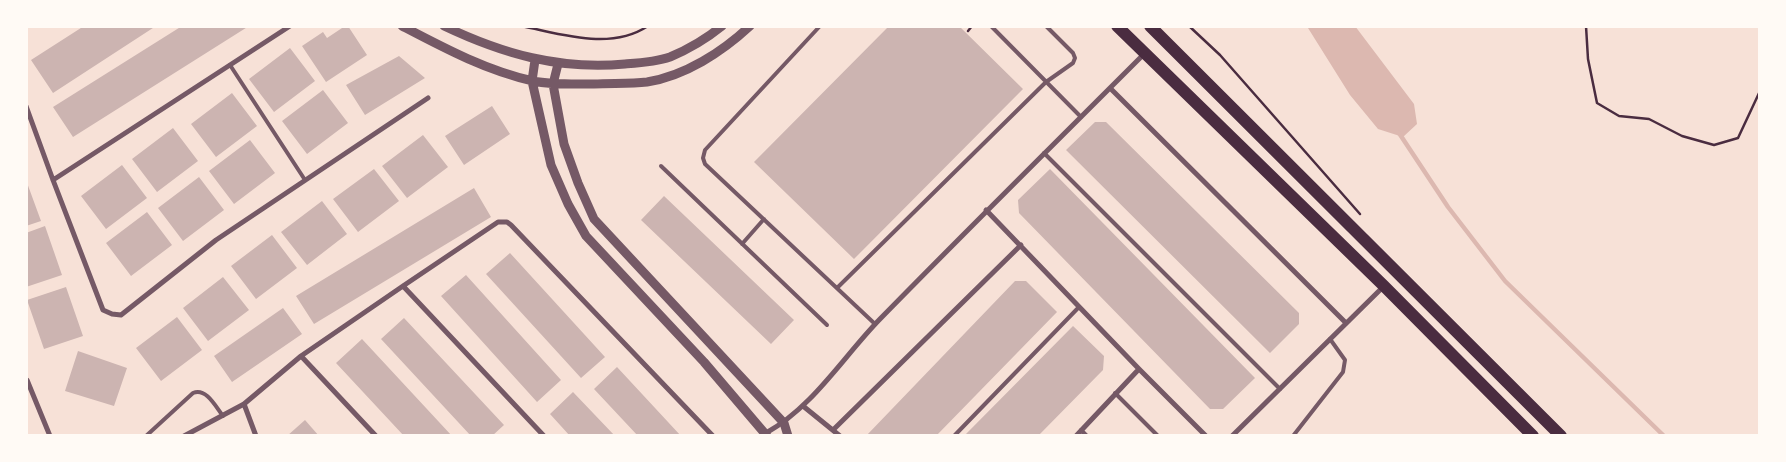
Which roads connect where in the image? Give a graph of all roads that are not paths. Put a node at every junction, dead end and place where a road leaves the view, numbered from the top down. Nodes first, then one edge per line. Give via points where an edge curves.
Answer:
1 (290, 26) edge
2 (402, 26) edge
3 (444, 26) edge
4 (722, 26) edge
5 (750, 26) edge
6 (820, 26) edge
7 (991, 26) edge
8 (1046, 26) edge
9 (1117, 26) edge
10 (1150, 26) edge
11 (1145, 54) junction
12 (535, 60) junction
13 (558, 64) junction
14 (230, 65) junction
15 (532, 81) junction
16 (1046, 82) junction
17 (553, 84) junction
18 (1110, 88) junction
19 (428, 98) dead end
20 (26, 106) edge
21 (1081, 117) junction
22 (1044, 154) junction
23 (661, 166) dead end
24 (52, 180) junction
25 (305, 180) junction
26 (986, 210) junction
27 (764, 219) junction
28 (742, 244) junction
29 (1021, 245) junction
30 (403, 286) junction
31 (1384, 286) junction
32 (837, 288) junction
33 (1079, 306) junction
34 (1346, 323) junction
35 (875, 324) junction
36 (827, 325) dead end
37 (1330, 339) junction
38 (301, 356) junction
39 (1139, 369) junction
40 (27, 380) edge
41 (1280, 389) junction
42 (1115, 393) junction
43 (244, 404) junction
44 (802, 406) junction
45 (223, 416) junction
46 (784, 423) junction
47 (834, 429) junction
48 (1081, 430) junction
49 (766, 435) edge
50 (50, 436) edge
51 (146, 436) edge
52 (184, 436) edge
53 (256, 436) edge
54 (376, 436) edge
55 (544, 436) edge
56 (714, 436) edge
57 (788, 436) edge
58 (840, 436) edge
59 (954, 436) edge
60 (1076, 436) edge
61 (1087, 436) edge
62 (1158, 436) edge
63 (1206, 436) edge
64 (1232, 436) edge
65 (1293, 436) edge
66 (1533, 436) edge
67 (1561, 436) edge

1 - 14 street
2 - 15 street via 461,56
3 - 12 street
4 - 13 street via 693,46 661,59 607,66
5 - 17 street via 736,40 669,77 647,82
6 - 27 lane via 705,150 705,164
7 - 16 lane
8 - 16 lane via 1075,58 1073,63
9 - 11 main road
10 - 67 main road
11 - 18 street
11 - 31 main road
12 - 13 street
12 - 15 street
13 - 17 street
14 - 24 street
14 - 25 lane
15 - 17 street
15 - 49 street via 551,165 586,236 704,362
16 - 21 lane
16 - 32 lane
17 - 46 street via 564,144 594,219
18 - 21 street
18 - 34 street
19 - 25 street
20 - 24 street
21 - 22 street
22 - 26 street
22 - 41 lane
23 - 28 lane
24 - 25 street via 103,310 121,315 216,240
26 - 29 street
26 - 35 street
27 - 28 lane
27 - 32 lane
28 - 36 lane
29 - 33 street
29 - 47 street
30 - 38 street
30 - 55 street
30 - 56 street via 498,222 506,222
31 - 34 street
31 - 66 main road
32 - 35 lane
33 - 39 street
33 - 59 lane
34 - 37 street
35 - 44 street
37 - 41 street
37 - 65 lane via 1345,360 1343,372
38 - 43 street
38 - 54 street
39 - 42 street
39 - 63 street
40 - 50 street
41 - 64 street
42 - 48 street
42 - 62 lane
43 - 45 street
43 - 53 street
44 - 46 street
44 - 47 street
45 - 51 lane via 211,399 197,391
45 - 52 street
46 - 49 street
46 - 57 street
47 - 58 street
48 - 60 street
48 - 61 lane

